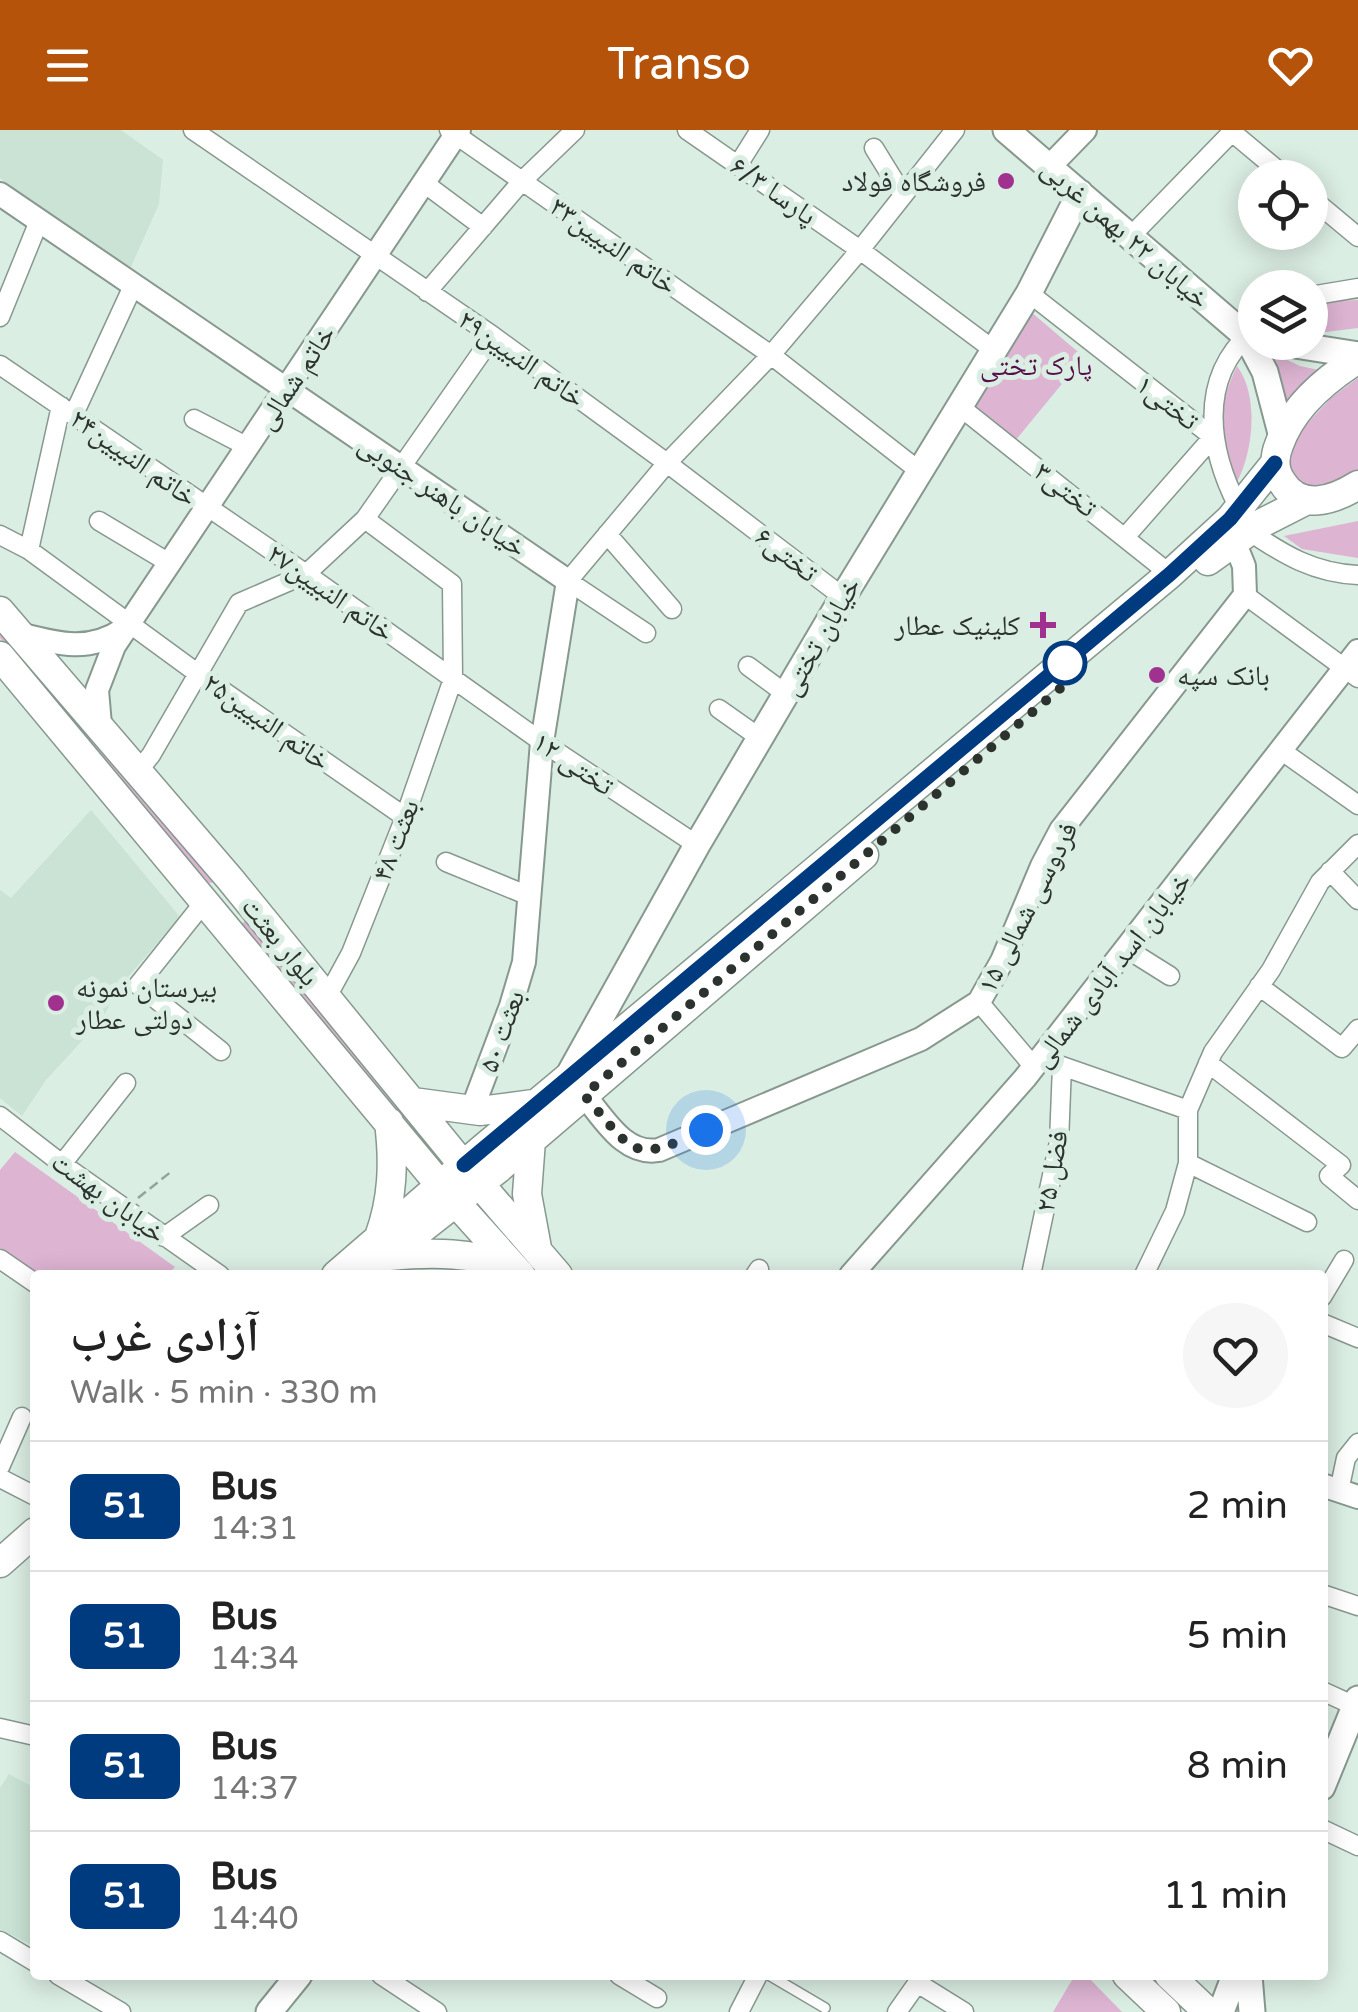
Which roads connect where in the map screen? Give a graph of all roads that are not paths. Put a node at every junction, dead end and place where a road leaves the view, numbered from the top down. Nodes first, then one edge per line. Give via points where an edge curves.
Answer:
1 (192, 130) edge
2 (575, 130) edge
3 (688, 130) edge
4 (760, 130) edge
5 (955, 130) edge
6 (1006, 130) edge
7 (1085, 130) edge
8 (1233, 131) edge
9 (455, 132) edge
10 (874, 148) dead end
11 (1266, 160) edge
12 (738, 165) junction
13 (1049, 167) junction
14 (522, 181) junction
15 (424, 183) junction
16 (0, 194) edge
17 (1080, 194) junction
18 (904, 195) junction
19 (1328, 211) edge
20 (39, 221) junction
21 (483, 227) junction
22 (1130, 237) junction
23 (1358, 237) edge
24 (860, 250) junction
25 (374, 257) junction
26 (133, 286) junction
27 (1358, 288) edge
28 (427, 292) junction
29 (1029, 292) junction
30 (1328, 293) edge
31 (0, 318) edge
32 (1238, 323) edge
33 (493, 336) junction
34 (994, 351) junction
35 (1238, 352) edge
36 (1328, 352) edge
37 (772, 355) junction
38 (1358, 357) edge
39 (1260, 360) edge
40 (0, 365) edge
41 (287, 390) junction
42 (959, 406) junction
43 (67, 410) junction
44 (194, 419) dead end
45 (1213, 437) junction
46 (248, 448) junction
47 (1278, 450) junction
48 (667, 462) junction
49 (402, 466) junction
50 (918, 470) junction
51 (1358, 486) edge
52 (1317, 500) junction
53 (1358, 500) edge
54 (208, 508) junction
55 (731, 511) joint
56 (364, 519) junction
57 (100, 520) dead end
58 (1241, 526) junction
59 (607, 534) junction
60 (0, 535) edge
61 (1126, 536) junction
62 (29, 550) junction
63 (171, 564) junction
64 (306, 574) junction
65 (1170, 574) junction
66 (1358, 575) edge
67 (568, 581) junction
68 (1244, 595) junction
69 (843, 597) junction
70 (672, 609) dead end
71 (0, 611) edge
72 (131, 624) junction
73 (646, 633) dead end
74 (20, 634) junction
75 (748, 666) dead end
76 (1354, 666) edge
77 (4, 671) edge
78 (197, 673) junction
79 (453, 679) junction
80 (786, 694) junction
81 (719, 708) dead end
82 (100, 725) junction
83 (760, 738) junction
84 (542, 742) junction
85 (1282, 751) junction
86 (138, 771) junction
87 (1358, 805) edge
88 (405, 817) junction
89 (1358, 844) edge
90 (697, 846) junction
91 (446, 862) dead end
92 (1330, 871) junction
93 (230, 878) junction
94 (529, 896) junction
95 (205, 900) junction
96 (1358, 900) edge
97 (1127, 949) junction
98 (1170, 976) dead end
99 (1259, 986) junction
100 (327, 997) junction
101 (979, 1002) junction
102 (1358, 1030) edge
103 (221, 1050) dead end
104 (1208, 1063) junction
105 (1046, 1064) junction
106 (126, 1083) dead end
107 (574, 1088) junction
108 (476, 1099) dead end
109 (412, 1102) junction
110 (539, 1103) junction
111 (1188, 1110) junction
112 (0, 1116) edge
113 (389, 1121) junction
114 (530, 1140) junction
115 (1188, 1163) junction
116 (62, 1164) junction
117 (472, 1174) junction
118 (447, 1194) junction
119 (1358, 1200) edge
120 (208, 1206) dead end
121 (1307, 1222) dead end
122 (164, 1237) junction
123 (383, 1247) junction
124 (538, 1250) junction
125 (0, 1259) edge
126 (1344, 1260) dead end
127 (502, 1269) edge
128 (213, 1270) edge
129 (344, 1270) edge
130 (367, 1270) edge
131 (554, 1270) edge
132 (856, 1270) edge
133 (1033, 1270) edge
134 (1146, 1270) edge
135 (30, 1280) edge
136 (1328, 1287) edge
137 (1328, 1326) edge
138 (1358, 1338) edge
139 (22, 1417) dead end
140 (1358, 1443) edge
141 (0, 1467) edge
142 (0, 1478) edge
143 (1340, 1491) edge
144 (30, 1493) edge
145 (30, 1536) edge
146 (0, 1563) edge
147 (1328, 1596) edge
148 (1358, 1606) edge
149 (1328, 1693) edge
150 (1356, 1702) edge
151 (0, 1728) edge
152 (30, 1735) edge
153 (1328, 1773) edge
154 (1328, 1832) edge
155 (1358, 1846) edge
156 (0, 1942) edge
157 (30, 1959) edge
158 (67, 1980) edge
159 (295, 1980) edge
160 (389, 1980) edge
161 (626, 1980) edge
162 (755, 1980) edge
163 (777, 1980) edge
164 (920, 1980) edge
165 (922, 1980) edge
166 (1132, 1980) edge
167 (1174, 1980) edge
168 (1233, 1980) edge
169 (1249, 1980) edge
170 (656, 1998) dead end
171 (825, 2008) dead end
172 (121, 2012) edge
173 (268, 2012) edge
174 (437, 2012) edge
175 (739, 2012) edge
176 (897, 2012) edge
177 (964, 2012) edge
178 (1166, 2012) edge
179 (1208, 2012) edge
180 (1220, 2012) edge
181 (1252, 2012) edge

1 - 25 street, خاتم النبیین۲۹
2 - 14 street
3 - 12 street, پارسا ۶/۳
4 - 12 street
5 - 18 street
6 - 13 main road, خیابان ۲۲ بهمن غربی
7 - 13 street
8 - 11 street
8 - 22 street
9 - 14 street, خاتم النبیین۳۳
9 - 15 street, خاتم شمالی
10 - 18 street
12 - 24 street, پارسا ۶/۳
13 - 17 main road, خیابان ۲۲ بهمن غربی
14 - 21 street
14 - 37 street, خاتم النبیین۳۳
15 - 21 street
15 - 25 street, خاتم شمالی
16 - 20 street, خیابان باهنر جنوبی
17 - 22 main road, خیابان ۲۲ بهمن غربی
17 - 29 main road, خیابان تختی
18 - 24 street
19 - 23 street
20 - 26 street, خیابان باهنر جنوبی
20 - 31 street
21 - 28 street
22 - 32 main road, خیابان ۲۲ بهمن غربی
24 - 34 street, پارسا ۶/۳
24 - 37 street
25 - 28 street, خاتم النبیین۲۹
25 - 41 street, خاتم شمالی
26 - 41 street, خیابان باهنر جنوبی
26 - 43 street
27 - 30 street
28 - 33 street, خاتم النبیین۲۹
29 - 34 main road, خیابان تختی
29 - 45 street, تختی۱
33 - 48 street, خاتم النبیین۲۹
33 - 49 street
34 - 42 main road, خیابان تختی
35 - 45 street via 1223,371 1212,410
36 - 38 main road
37 - 48 street
37 - 50 street, خاتم النبیین۳۳
38 - 47 main road via 1314,392
39 - 47 main road, خیابان ۲۲ بهمن غربی
40 - 43 street, خاتم النبیین۲۴
41 - 46 street, خاتم شمالی
41 - 49 street, خیابان باهنر جنوبی
42 - 50 main road, خیابان تختی
42 - 61 street, تختی۳
43 - 54 street, خاتم النبیین۲۴
43 - 62 street
44 - 46 street
45 - 58 street
45 - 61 street
46 - 54 street, خاتم شمالی
47 - 52 main road via 1280,480 1292,495
47 - 58 main road
48 - 55 street, خاتم النبیین۲۹
48 - 59 street
49 - 56 street
49 - 67 street, خیابان باهنر جنوبی
50 - 69 main road, خیابان تختی
51 - 52 main road
52 - 53 main road
52 - 58 main road
54 - 63 street, خاتم شمالی
54 - 64 street, خاتم النبیین۲۷
55 - 69 street, تختی۶
56 - 64 street
56 - 79 street, بعثت ۴۸ via 452,584
57 - 63 street
58 - 65 main road
58 - 66 street via 1315,569
58 - 68 street
58 - 107 main road
59 - 67 street
59 - 70 street
60 - 62 street, خاتم النبیین۲۵
61 - 65 street, تختی۳
62 - 72 street, خاتم النبیین۲۵
63 - 72 street, خاتم شمالی
64 - 78 street via 240,603
64 - 79 street, خاتم النبیین۲۷
65 - 107 main road
67 - 73 street
67 - 84 street
68 - 76 street
68 - 101 street, فردوسی شمالی ۱۵ via 1062,830
69 - 80 main road, خیابان تختی
71 - 74 main road, بلوار بعثت
72 - 74 street via 90,646
72 - 78 street, خاتم النبیین۲۵
72 - 82 street, خاتم شمالی via 96,690
74 - 82 main road, بلوار بعثت
75 - 80 street
76 - 85 street, خیابان اسد آبادی شمالی
77 - 95 main road, بلوار بعثت
78 - 86 street
78 - 88 street, خاتم النبیین۲۵
79 - 84 street, تختی ۱۲
79 - 88 street, بعثت ۴۸
80 - 83 main road, خیابان تختی
81 - 83 street
82 - 86 main road, بلوار بعثت
83 - 90 main road, خیابان تختی
84 - 90 street, تختی ۱۲
84 - 94 street
85 - 87 street
85 - 97 street, خیابان اسد آبادی شمالی
86 - 93 main road, بلوار بعثت
88 - 100 street, بعثت ۴۸
89 - 92 street
90 - 107 main road, خیابان تختی
91 - 94 street
92 - 96 street
92 - 99 street
93 - 95 main road
93 - 100 main road, بلوار بعثت
94 - 108 street, بعثت ۵۰ via 524,962
95 - 103 street via 138,985
95 - 113 main road, بلوار بعثت
97 - 98 street
97 - 105 street, خیابان اسد آبادی شمالی
99 - 102 street via 1342,1048
99 - 104 street
100 - 109 main road, بلوار بعثت
101 - 105 street
101 - 107 street, فردوسی شمالی ۱۵ via 892,1053 660,1150 628,1144
104 - 111 street
104 - 119 street via 1340,1164 1330,1176
105 - 111 street
105 - 132 street, خیابان اسد آبادی شمالی
105 - 133 street, فضل ۲۵ via 1059,1142
106 - 116 street
107 - 110 main road
107 - 114 main road
109 - 110 main road via 480,1111
109 - 117 main road, بلوار بعثت
110 - 117 main road
111 - 115 street
112 - 116 street, خیابان بهشت
113 - 118 main road, بلوار بعثت
113 - 123 main road via 393,1169
114 - 117 main road
114 - 124 main road via 527,1194
115 - 121 street
115 - 134 street
116 - 122 street, خیابان بهشت
117 - 118 main road
117 - 124 main road, بلوار بعثت
118 - 123 main road
118 - 127 main road, بلوار بعثت
120 - 122 street
122 - 128 street, خیابان بهشت
123 - 127 main road via 466,1254
123 - 129 main road
123 - 130 main road
124 - 131 main road, بلوار بعثت
125 - 135 street
126 - 136 street
137 - 138 street
139 - 141 street
140 - 143 street via 1346,1458
142 - 144 street
145 - 146 main road
147 - 148 street
149 - 150 street
150 - 153 main road
151 - 152 street
154 - 155 street
156 - 157 street
158 - 172 street
159 - 173 main road
160 - 174 street
161 - 170 street
162 - 175 street
163 - 171 lane
164 - 176 street
165 - 177 street
166 - 178 main road
167 - 179 main road
168 - 180 main road
169 - 181 main road

